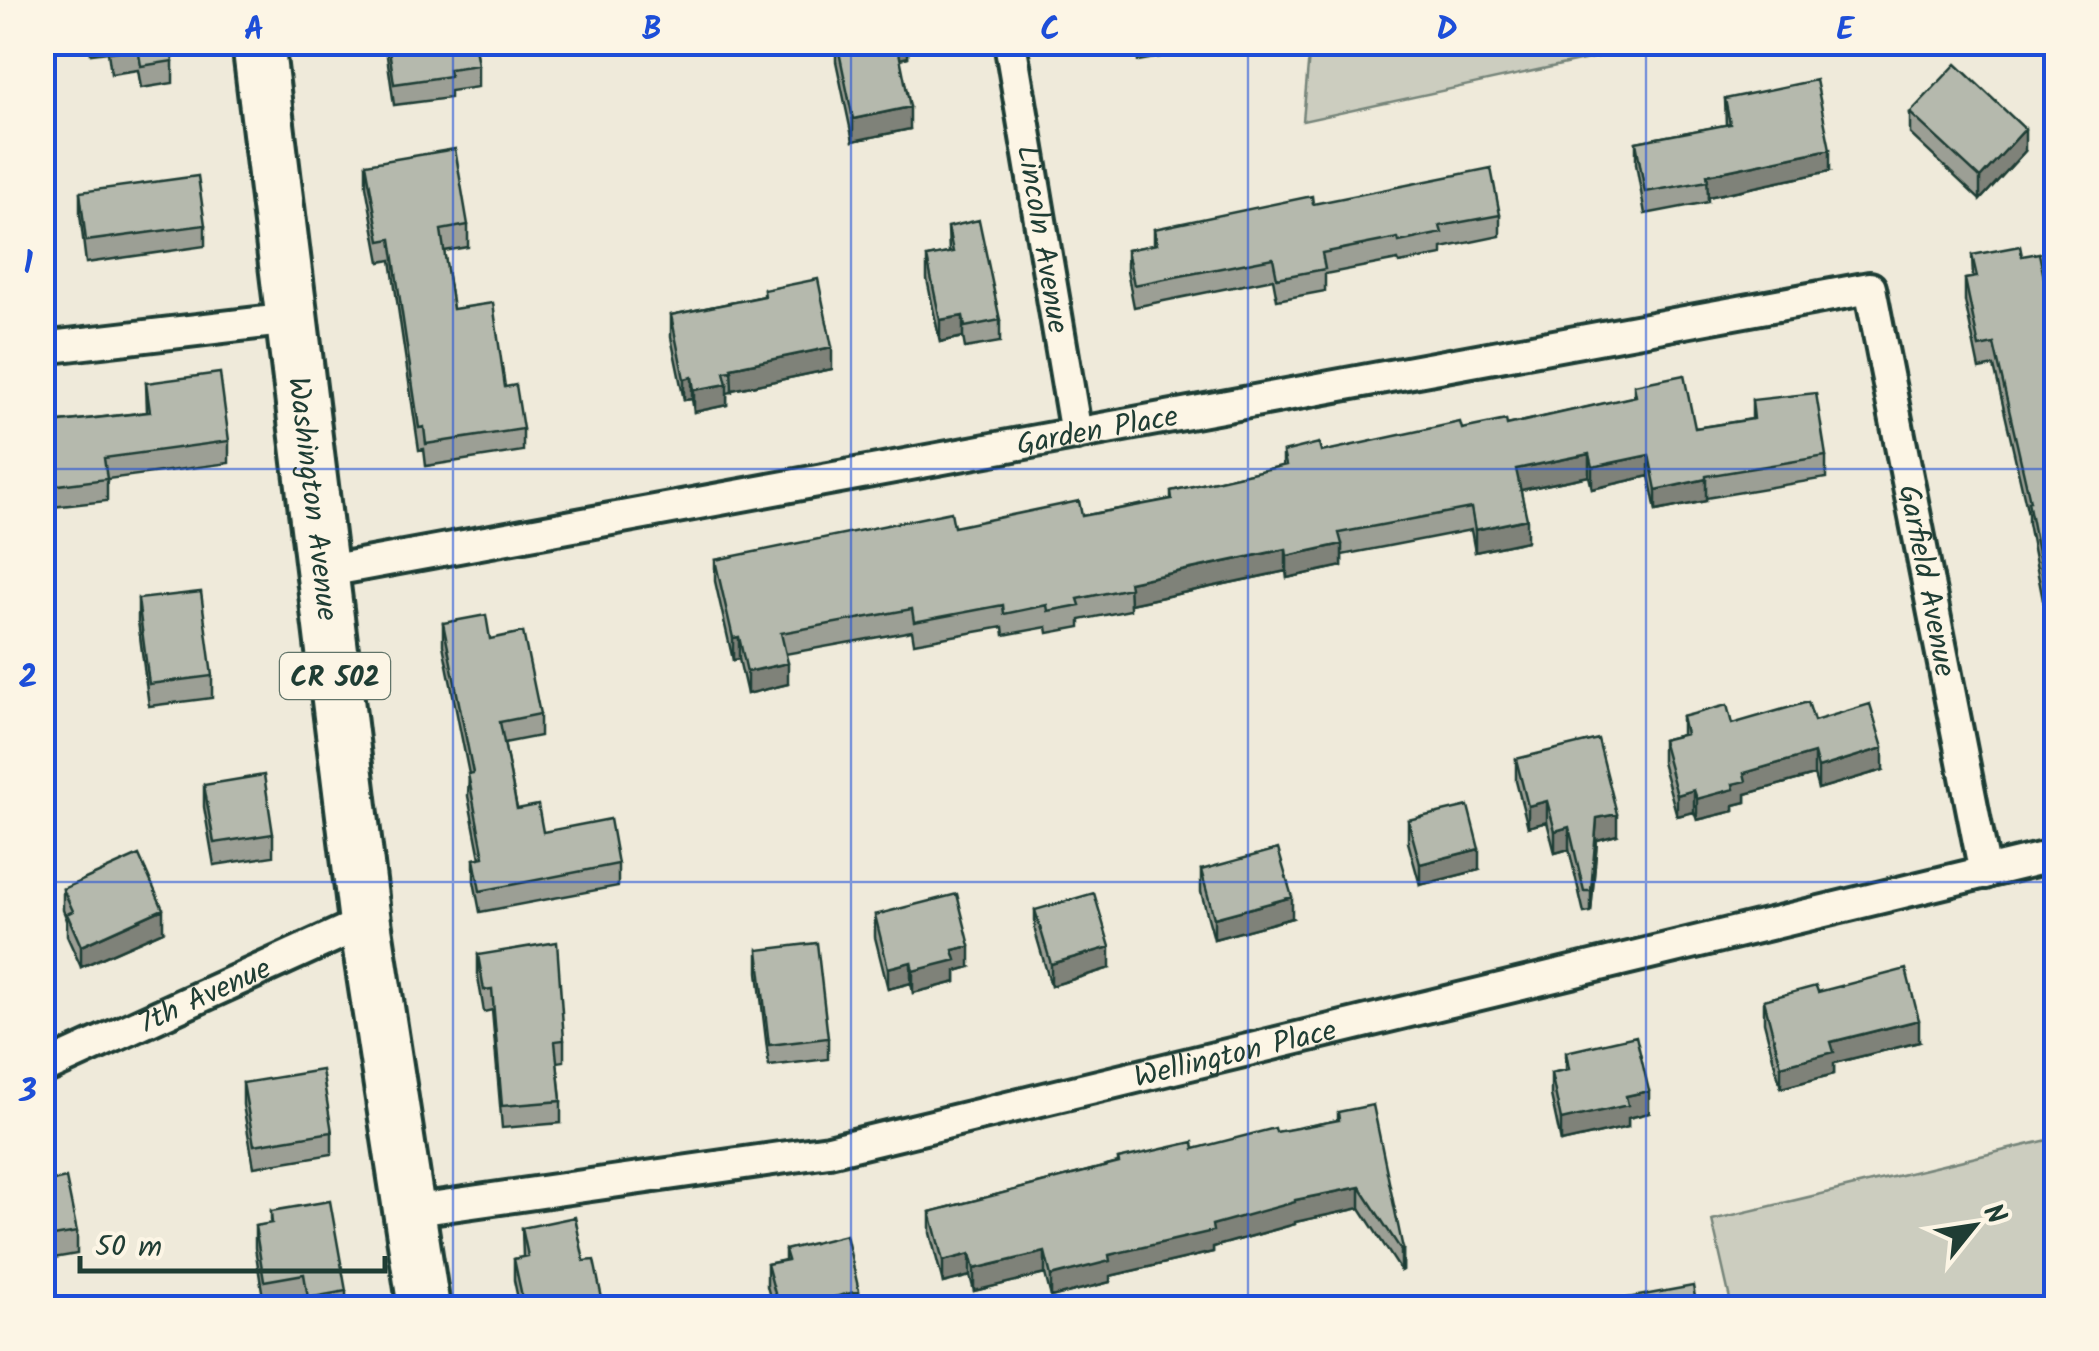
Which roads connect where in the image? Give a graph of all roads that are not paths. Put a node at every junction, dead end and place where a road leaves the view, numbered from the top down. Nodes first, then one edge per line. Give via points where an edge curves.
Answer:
1 (258, 42) edge
2 (1010, 42) edge
3 (1870, 288) joint
4 (292, 319) junction
5 (42, 348) edge
6 (1076, 434) junction
7 (322, 572) junction
8 (2056, 856) edge
9 (1985, 873) junction
10 (364, 922) junction
11 (42, 1068) edge
12 (409, 1210) junction
13 (424, 1308) edge

1 - 4 main road, Washington Avenue / CR 502
2 - 6 street, Lincoln Avenue
3 - 6 street, Garden Place
3 - 9 street, Garfield Avenue
4 - 5 street
4 - 7 main road, Washington Avenue / CR 502
6 - 7 street, Garden Place
7 - 10 main road, Washington Avenue / CR 502
8 - 9 street, Wellington Place
9 - 12 street, Wellington Place via 829,1151
10 - 11 street, 7th Avenue
10 - 12 main road, Washington Avenue / CR 502
12 - 13 main road, Washington Avenue / CR 502

